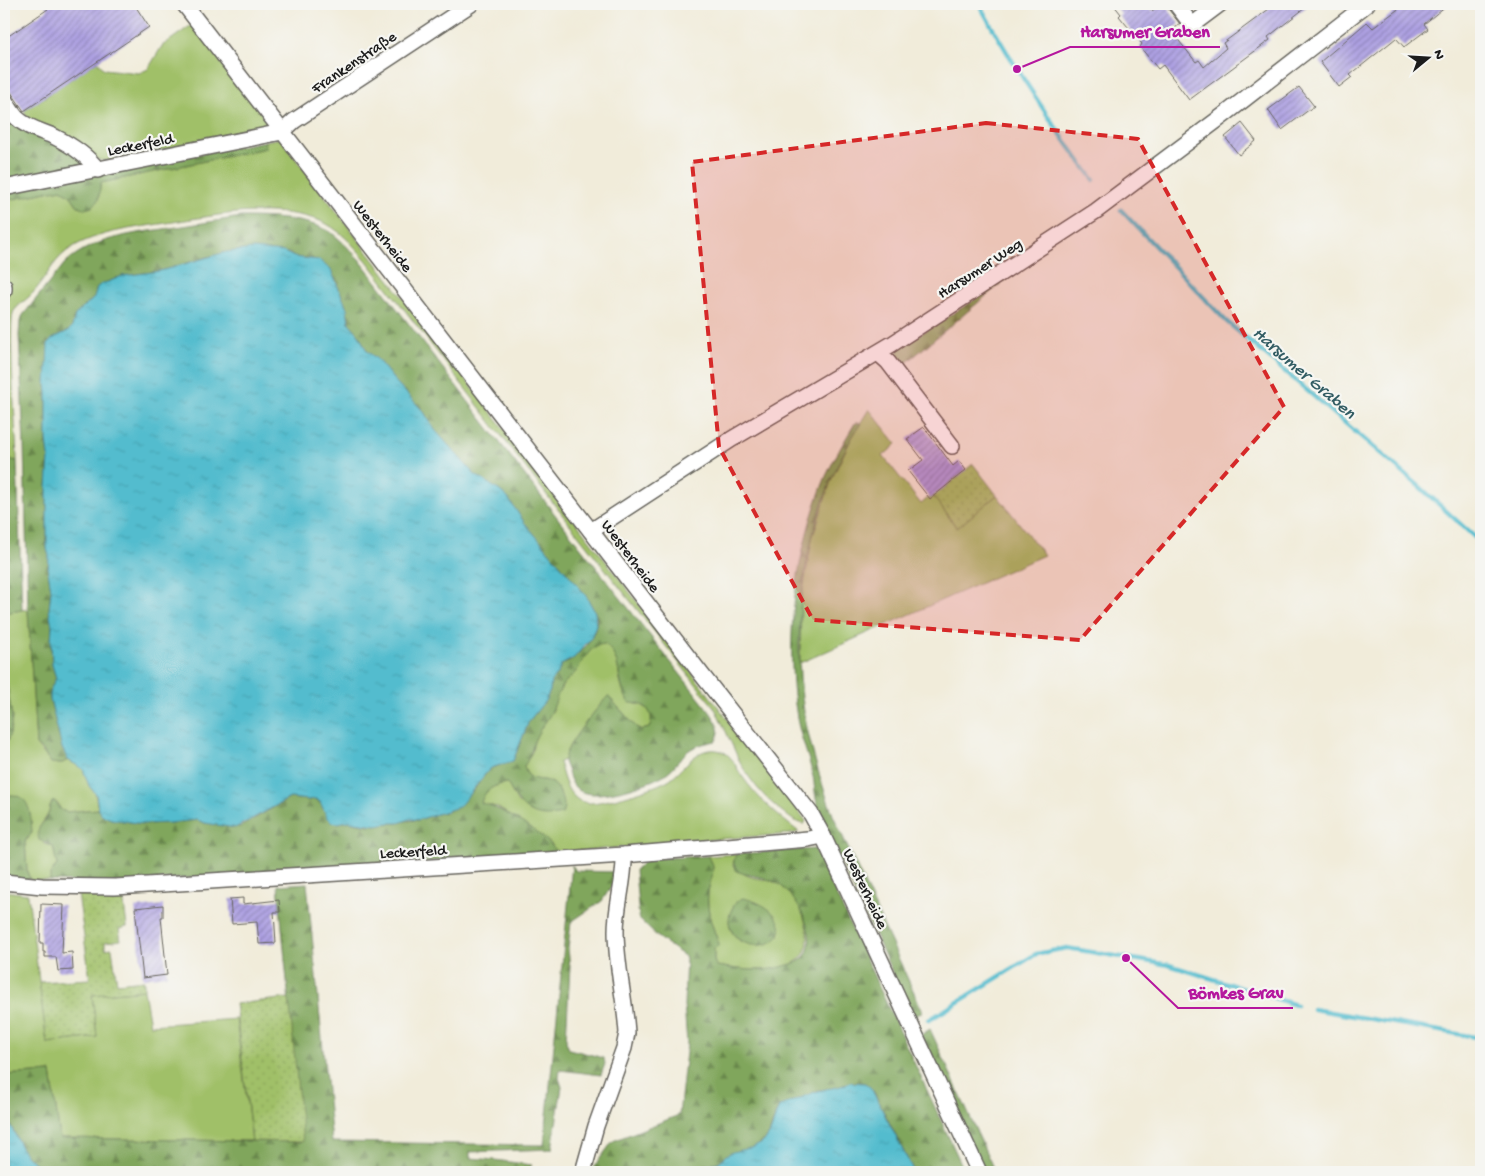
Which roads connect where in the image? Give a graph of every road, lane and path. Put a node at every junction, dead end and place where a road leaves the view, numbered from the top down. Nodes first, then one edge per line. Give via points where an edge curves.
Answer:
1 (184, 4) edge
2 (470, 4) edge
3 (1176, 4) edge
4 (1220, 4) edge
5 (1367, 4) edge
6 (4, 99) edge
7 (282, 132) junction
8 (98, 170) junction
9 (4, 188) edge
10 (4, 286) edge
11 (4, 290) edge
12 (878, 353) junction
13 (952, 446) dead end
14 (591, 531) junction
15 (823, 836) junction
16 (624, 855) junction
17 (4, 882) edge
18 (583, 1172) edge
19 (979, 1172) edge

1 - 7 street, Westerheide
2 - 7 street, Frankenstraße
3 - 4 street via 1192,25
5 - 12 street, Harsumer Weg via 1096,211
6 - 8 street via 26,125 55,137 90,160
7 - 8 street, Leckerfeld
7 - 14 street, Westerheide
8 - 9 street, Leckerfeld
10 - 11 street
12 - 13 street
12 - 14 street, Harsumer Weg via 732,440
14 - 15 street, Westerheide via 811,814
15 - 16 street, Leckerfeld
15 - 19 street, Westerheide
16 - 17 street, Leckerfeld via 115,887
16 - 18 street via 625,871 616,931 627,1033

